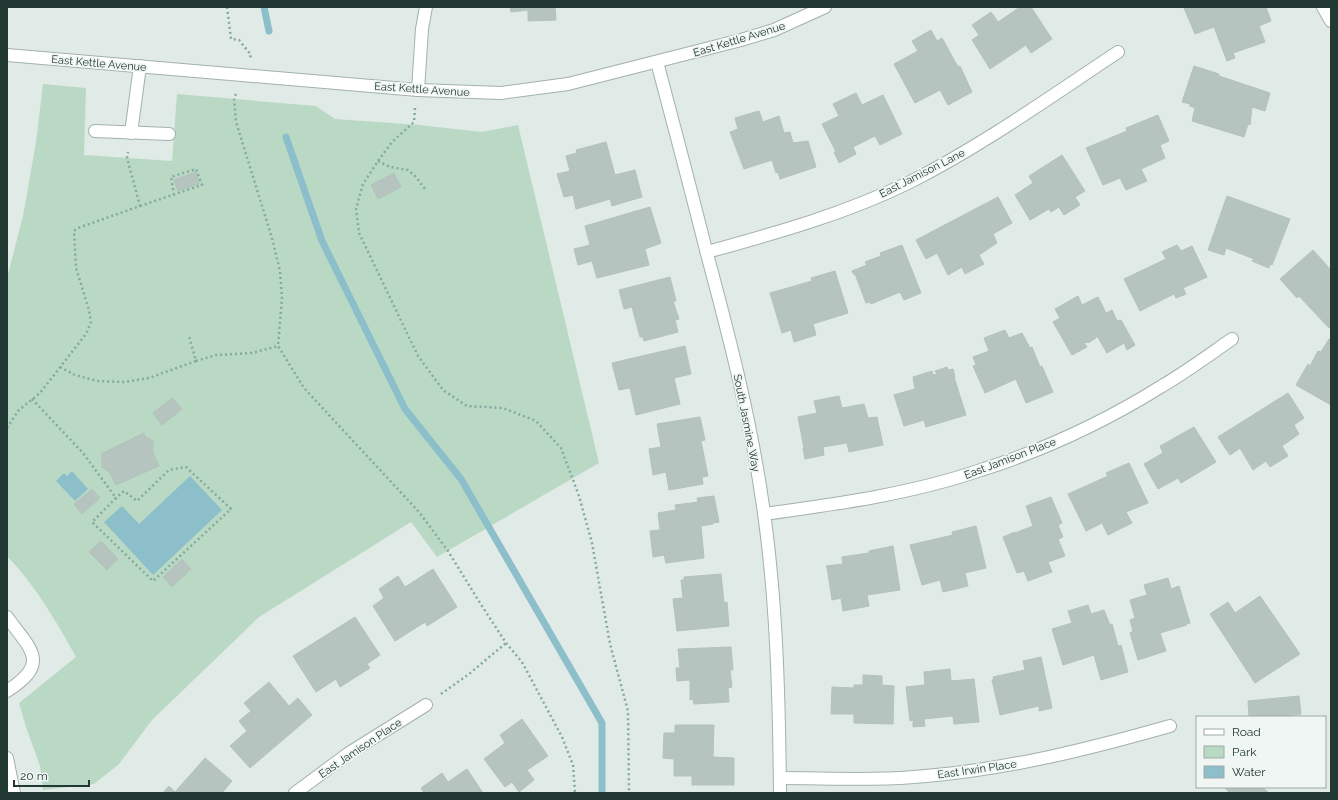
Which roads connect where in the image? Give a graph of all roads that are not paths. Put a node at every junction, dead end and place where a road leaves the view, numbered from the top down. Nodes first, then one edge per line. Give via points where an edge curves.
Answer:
1 (426, 7) edge
2 (825, 7) edge
3 (1323, 7) edge
4 (1331, 21) edge
5 (1118, 52) dead end
6 (7, 55) edge
7 (657, 62) junction
8 (140, 66) junction
9 (418, 90) junction
10 (95, 131) dead end
11 (131, 133) junction
12 (169, 134) dead end
13 (707, 252) junction
14 (1232, 339) dead end
15 (764, 514) junction
16 (7, 617) edge
17 (7, 691) edge
18 (426, 705) road end
19 (1170, 726) dead end
20 (7, 758) edge
21 (780, 778) junction
22 (14, 793) edge
23 (295, 793) edge
24 (780, 793) edge

1 - 9 street
2 - 7 street, East Kettle Avenue via 774,30
3 - 4 street
5 - 13 street, East Jamison Lane via 953,159 909,182 800,226
6 - 8 street, East Kettle Avenue
7 - 9 street, East Kettle Avenue via 568,84 536,89 501,93
7 - 13 street, South Jasmine Way
8 - 9 street, East Kettle Avenue
8 - 11 street
10 - 11 street
11 - 12 street
13 - 15 street, South Jasmine Way via 744,402
14 - 15 street, East Jamison Place via 1162,386 1123,408 1026,454 980,471 933,484 838,503
15 - 21 street, South Jasmine Way via 776,630
16 - 17 street via 29,647 34,660 31,671 20,683
18 - 23 street, East Jamison Place via 348,753
19 - 21 street, East Irwin Place via 1046,759 967,772 886,778
20 - 22 street
21 - 24 street, South Jasmine Way

